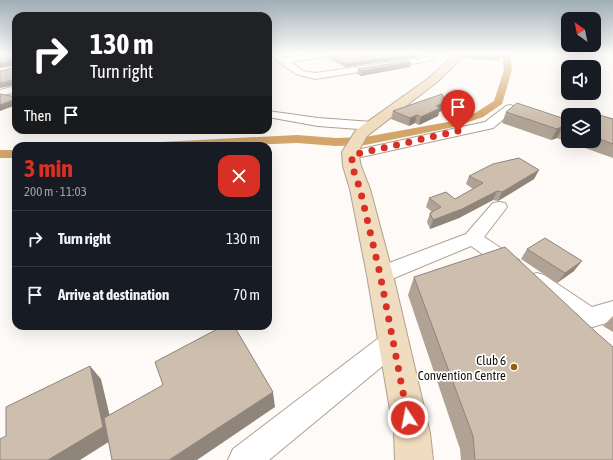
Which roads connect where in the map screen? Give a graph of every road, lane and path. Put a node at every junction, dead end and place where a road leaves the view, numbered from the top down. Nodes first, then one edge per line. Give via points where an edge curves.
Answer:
1 (438, 75) edge
2 (12, 90) edge
3 (0, 93) edge
4 (0, 100) edge
5 (272, 115) edge
6 (561, 126) edge
7 (359, 141) junction
8 (499, 207) dead end
9 (474, 238) junction
10 (380, 274) junction
11 (613, 311) edge
12 (393, 342) junction
13 (244, 460) edge
14 (414, 460) edge

1 - 7 main road
2 - 3 street
3 - 4 street via 4,98
5 - 7 street via 318,122
6 - 7 street via 510,108 489,124
7 - 10 main road via 352,166
8 - 9 street
9 - 10 street
9 - 11 street via 590,318
10 - 12 main road
12 - 13 street
12 - 14 main road via 412,433

